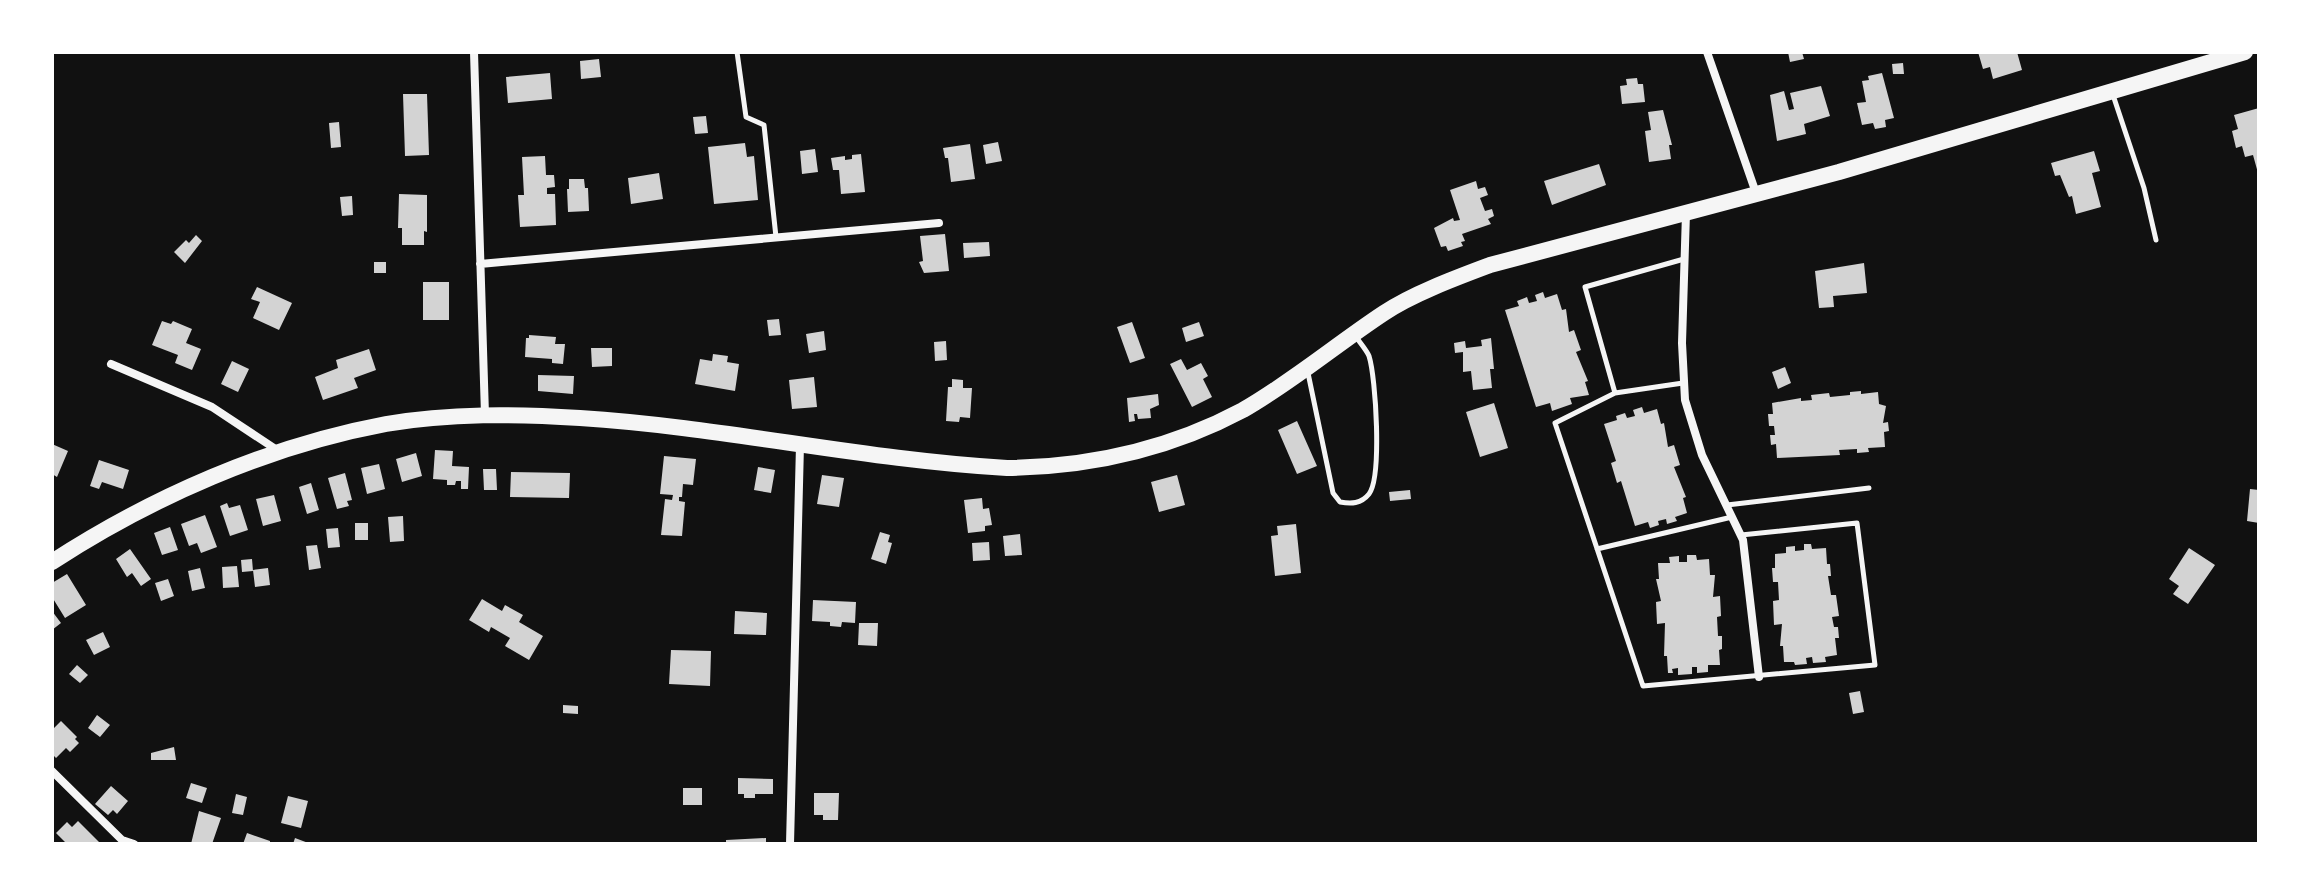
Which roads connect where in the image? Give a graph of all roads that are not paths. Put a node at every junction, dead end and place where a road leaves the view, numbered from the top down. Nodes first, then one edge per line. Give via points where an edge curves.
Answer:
1 (474, 52) edge
2 (737, 52) edge
3 (1707, 52) edge
4 (2245, 52) edge
5 (2111, 90) junction
6 (1756, 194) junction
7 (1686, 213) junction
8 (939, 223) dead end
9 (776, 238) junction
10 (2156, 240) dead end
11 (1685, 259) junction
12 (480, 264) junction
13 (1354, 334) junction
14 (111, 364) dead end
15 (1306, 367) junction
16 (1683, 383) junction
17 (1615, 393) junction
18 (485, 416) junction
19 (800, 445) junction
20 (281, 453) junction
21 (1869, 488) dead end
22 (1727, 505) junction
23 (1734, 517) junction
24 (1741, 535) junction
25 (1597, 549) junction
26 (52, 562) edge
27 (1759, 677) junction
28 (52, 771) edge
29 (134, 844) edge
30 (790, 844) edge

1 - 12 street
2 - 9 lane via 746,117 764,125
3 - 6 street
4 - 5 main road
5 - 6 main road
5 - 10 lane
6 - 7 main road
7 - 11 street
7 - 13 main road via 1466,274 1387,311
8 - 9 street
9 - 12 street
11 - 16 street
11 - 17 lane via 1585,287
12 - 18 street
13 - 15 main road
13 - 15 lane via 1368,355 1375,414 1375,476 1362,500 1340,502 1333,493
14 - 20 street via 212,407
15 - 19 main road via 1220,421 1144,449 1085,463 979,467
16 - 17 lane
16 - 22 street via 1695,436
17 - 25 lane via 1555,423
18 - 19 main road via 617,421
18 - 20 main road via 387,424
19 - 30 street
20 - 26 main road via 167,498
21 - 22 lane
22 - 23 street
23 - 24 street
23 - 25 lane
24 - 27 street
24 - 27 lane via 1857,523 1875,665
25 - 27 lane via 1643,686
28 - 29 street via 122,840

